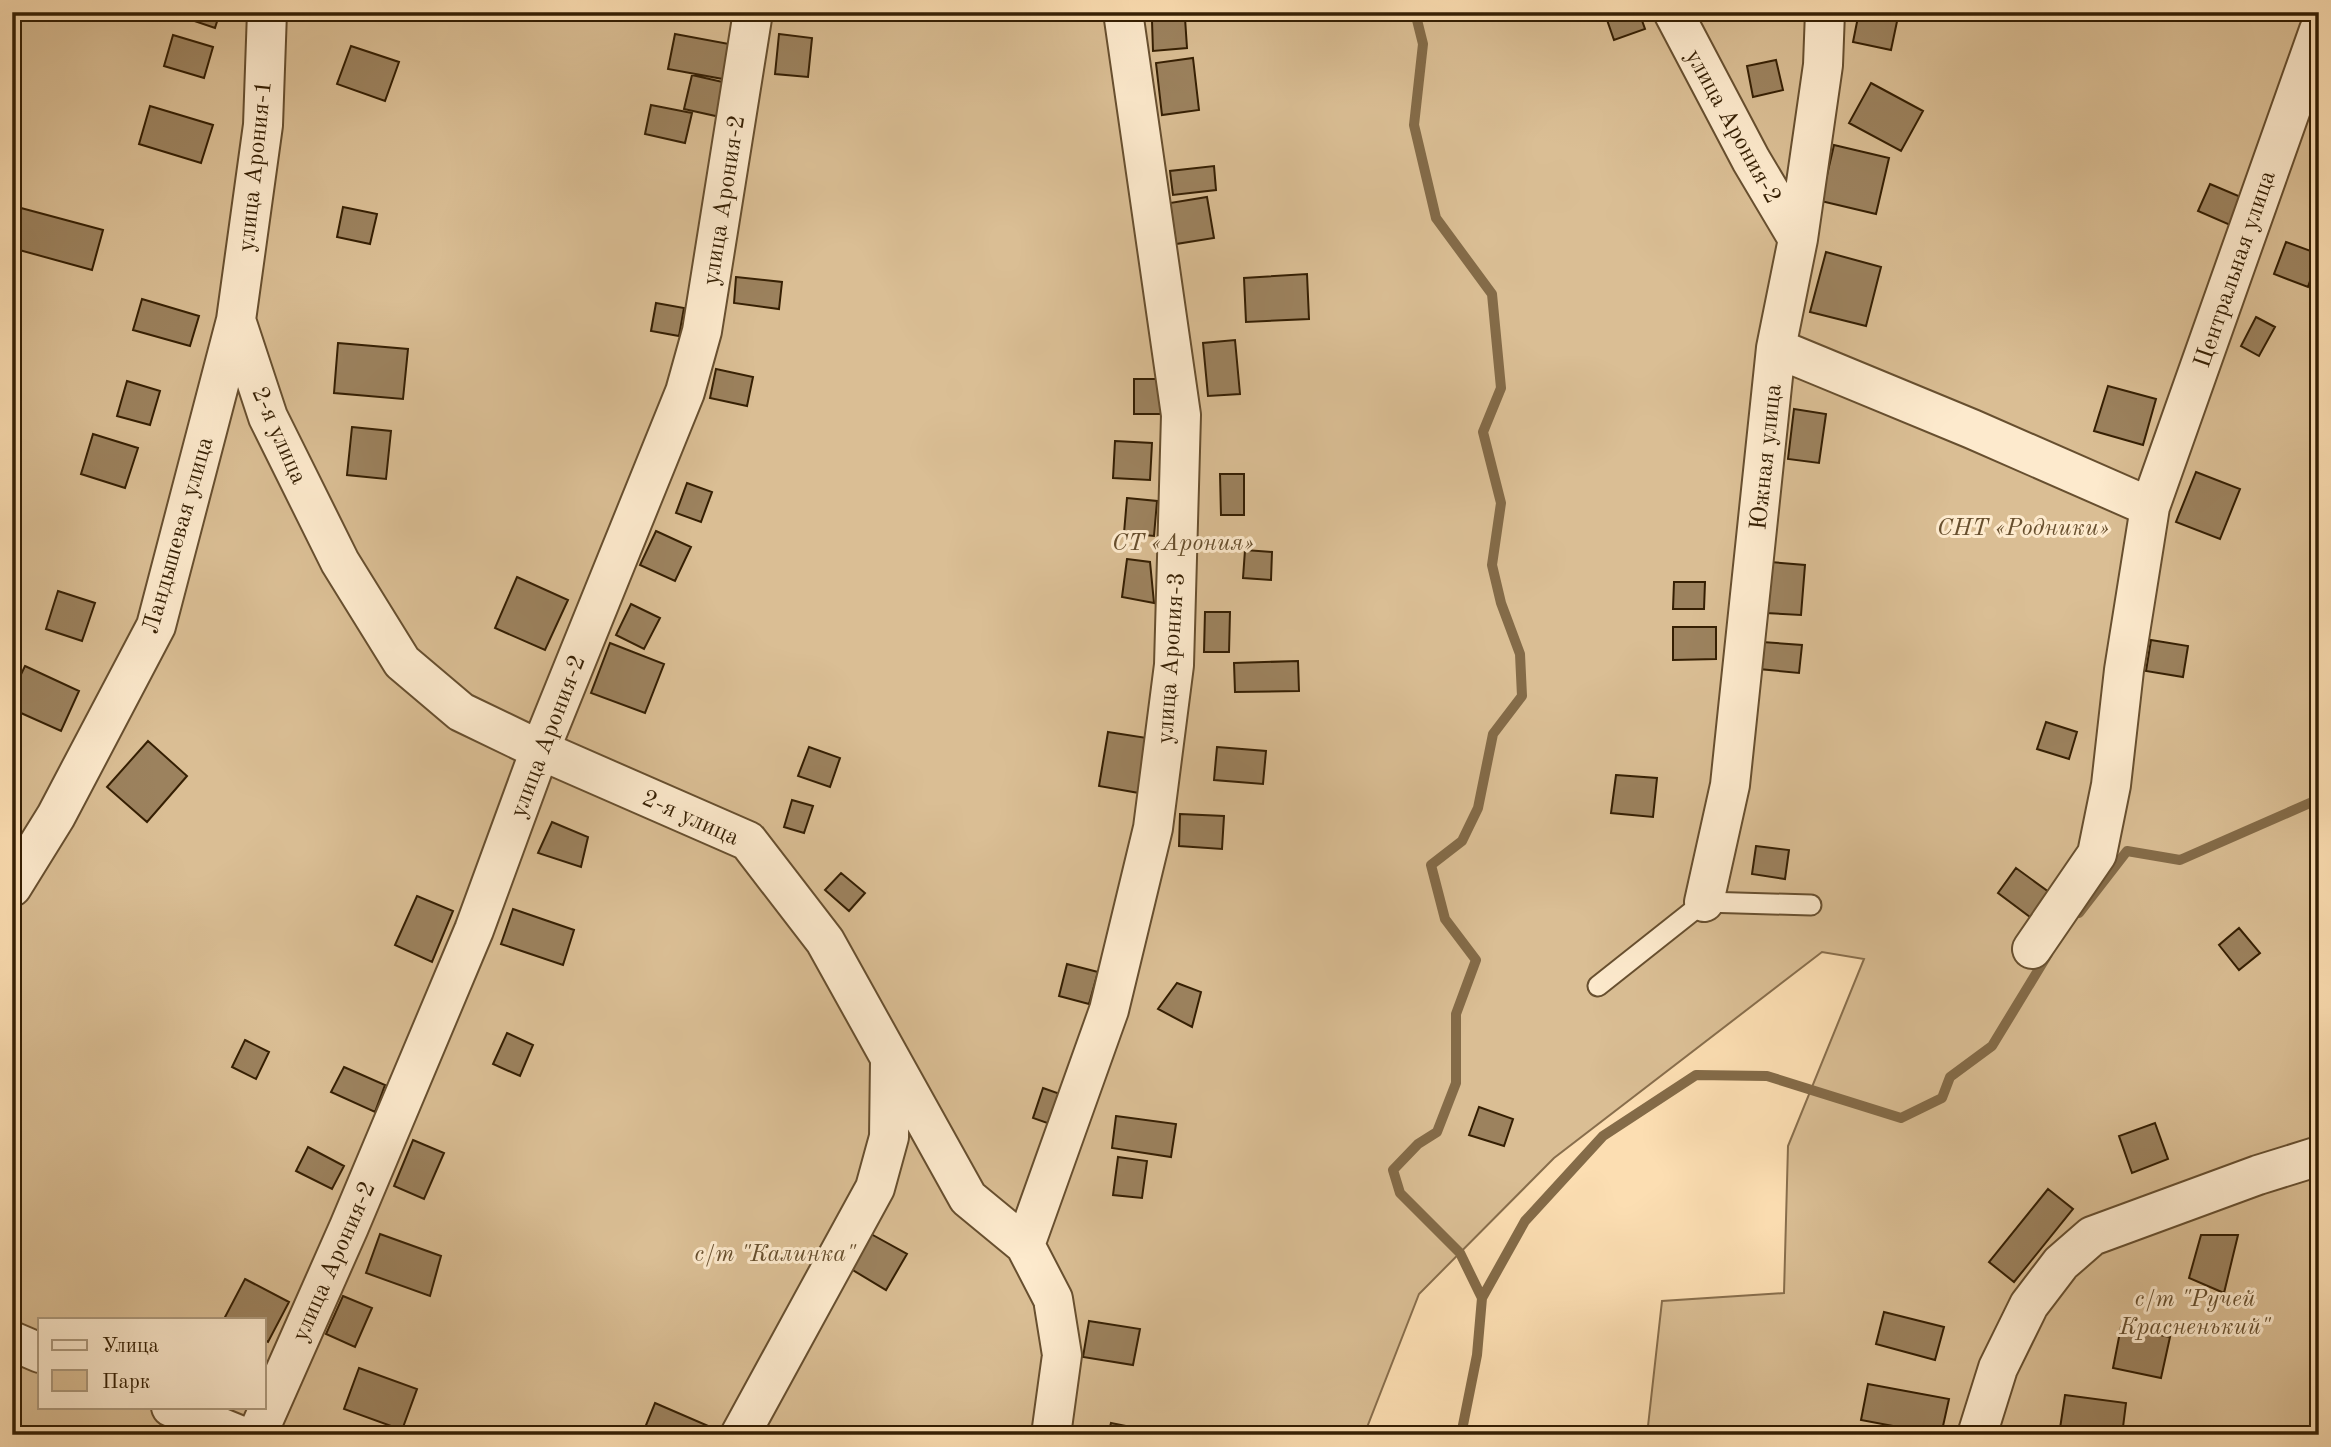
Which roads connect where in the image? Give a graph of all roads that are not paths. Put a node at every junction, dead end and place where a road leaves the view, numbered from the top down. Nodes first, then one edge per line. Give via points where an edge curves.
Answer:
1 (267, 12) edge
2 (753, 12) edge
3 (1123, 12) edge
4 (1673, 12) edge
5 (1825, 12) edge
6 (2319, 30) edge
7 (1798, 239) junction
8 (236, 320) junction
9 (1776, 348) junction
10 (2150, 508) junction
11 (540, 750) junction
12 (12, 887) edge
13 (1704, 902) junction
14 (1811, 905) dead end
15 (2032, 949) dead end
16 (1598, 986) dead end
17 (890, 1055) junction
18 (2319, 1156) edge
19 (1024, 1245) junction
20 (12, 1341) edge
21 (38, 1352) edge
22 (173, 1408) edge
23 (239, 1435) edge
24 (257, 1435) edge
25 (740, 1435) edge
26 (1051, 1435) edge
27 (1978, 1435) edge

1 - 8 street, улица Арония-1 via 263,125
2 - 11 street, улица Арония-2 via 702,331 685,392
3 - 19 street, улица Арония-3 via 1181,415 1174,666 1153,828 1109,1010
4 - 7 street, улица Арония-2
5 - 7 street, Южная улица via 1823,65
6 - 10 street, Центральная улица
7 - 9 street, Южная улица
8 - 11 street, 2-я улица via 268,417 340,562 402,662 461,712
8 - 12 street, Ландышевая улица via 156,626 56,816
9 - 10 street
9 - 13 street, Южная улица via 1730,785
10 - 15 street, Центральная улица via 2097,854
11 - 17 street, 2-я улица via 748,841 825,942
11 - 24 street, улица Арония-2 via 474,930
13 - 14 lane
13 - 16 lane
17 - 19 street, 2-я улица via 968,1198
17 - 25 street via 888,1137 875,1188
18 - 27 street via 2092,1237 2061,1263 2029,1305 1998,1368
19 - 26 street, 2-я улица via 1053,1299 1062,1355
20 - 21 street
22 - 23 street

